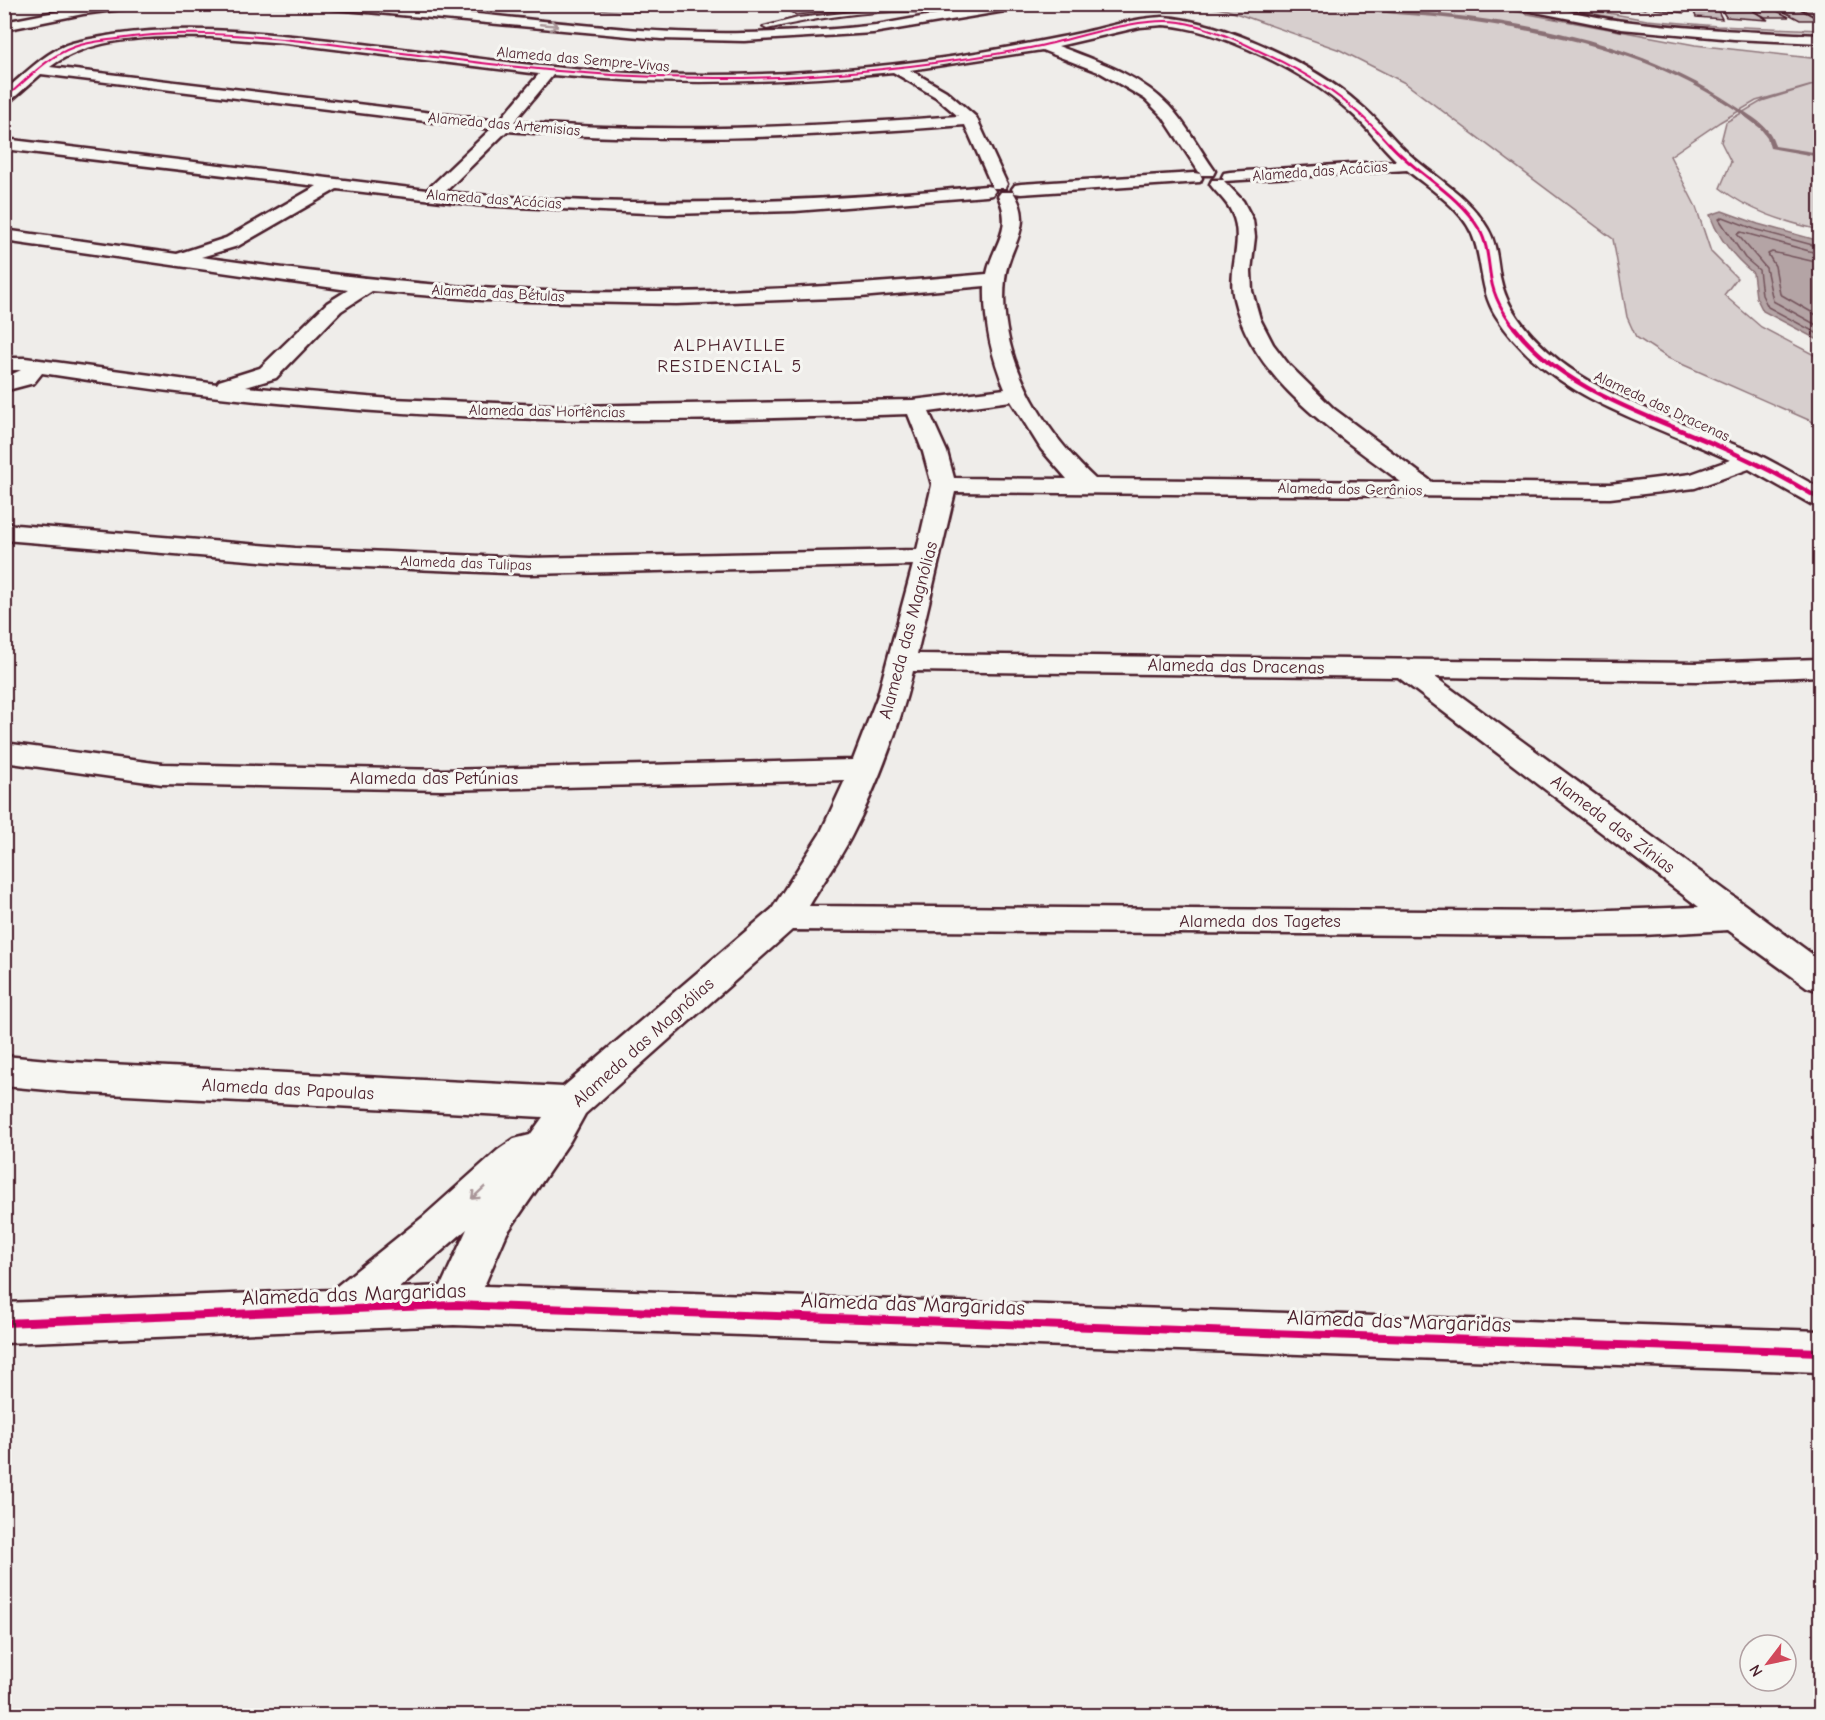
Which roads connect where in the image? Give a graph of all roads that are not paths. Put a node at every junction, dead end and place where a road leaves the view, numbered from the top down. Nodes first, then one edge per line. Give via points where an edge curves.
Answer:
1 (130, 4) edge
2 (323, 4) edge
3 (965, 4) edge
4 (1023, 4) edge
5 (1516, 4) edge
6 (1570, 4) edge
7 (910, 6) edge
8 (540, 10) dead end
9 (935, 10) junction
10 (790, 14) dead end
11 (798, 20) junction
12 (1176, 22) joint
13 (4, 26) edge
14 (767, 27) junction
15 (1821, 28) edge
16 (1821, 39) edge
17 (1043, 45) junction
18 (896, 68) junction
19 (40, 70) junction
20 (550, 70) junction
21 (4, 99) edge
22 (971, 120) junction
23 (503, 126) junction
24 (4, 144) edge
25 (1410, 165) junction
26 (1212, 178) junction
27 (334, 184) junction
28 (1003, 190) junction
29 (432, 195) junction
30 (4, 235) edge
31 (232, 242) junction
32 (171, 259) junction
33 (215, 265) junction
34 (994, 279) junction
35 (335, 282) junction
36 (369, 285) junction
37 (334, 306) junction
38 (275, 368) junction
39 (12, 374) edge
40 (210, 390) junction
41 (1017, 394) junction
42 (265, 395) junction
43 (916, 407) junction
44 (1752, 460) junction
45 (944, 485) junction
46 (1088, 486) junction
47 (1426, 489) junction
48 (1821, 499) edge
49 (4, 532) edge
50 (928, 557) junction
51 (903, 662) junction
52 (1821, 668) edge
53 (1406, 669) junction
54 (4, 752) edge
55 (865, 770) junction
56 (1735, 917) junction
57 (784, 918) junction
58 (1821, 978) edge
59 (4, 1071) edge
60 (564, 1117) junction
61 (454, 1305) junction
62 (340, 1310) junction
63 (4, 1323) edge
64 (1821, 1352) edge

1 - 13 street
2 -> 4 street via 661,35 744,37 873,29
3 - 9 street
5 - 16 street via 1630,26
6 - 15 street via 1688,22
7 - 9 lane
7 - 11 lane
8 - 14 street via 671,23
9 - 14 street
10 - 11 lane
11 - 14 lane
12 - 17 street, Alameda das Sempre-Vivas via 1151,22
12 - 25 street, Alameda das Dracenas via 1223,35 1320,81 1366,117
17 - 18 street, Alameda das Sempre-Vivas
17 - 26 street via 1145,93 1172,118 1192,154
18 - 20 street, Alameda das Sempre-Vivas via 696,79
18 - 22 street via 941,94
19 - 20 street, Alameda das Sempre-Vivas via 62,52 85,44 195,31
19 - 21 street, Alameda das Sempre-Vivas
19 - 23 street, Alameda das Artemisias
20 - 23 street
22 - 23 street, Alameda das Artemisias via 727,134
22 - 28 street
23 - 29 street
24 - 27 street, Alameda das Acácias
25 - 26 street, Alameda das Acácias
25 - 44 street, Alameda das Dracenas via 1449,195 1482,234 1493,291 1527,342 1591,388
26 - 28 street, Alameda das Acácias
26 - 47 street via 1232,196 1247,224 1240,273 1242,292 1265,349 1320,408
27 - 29 street, Alameda das Acácias
27 - 31 street
28 - 29 street, Alameda das Acácias via 849,204 705,209 526,204
28 - 34 street via 1016,213 1016,223
30 - 32 street, Alameda das Bétulas
31 - 32 street
31 - 33 street
32 - 33 street, Alameda das Bétulas
33 - 35 street, Alameda das Bétulas
34 - 36 street, Alameda das Bétulas via 860,291 676,298 482,294
34 - 41 street via 997,333
35 - 36 street, Alameda das Bétulas
35 - 37 street
36 - 37 street
37 - 38 street
38 - 40 street
38 - 42 street
39 - 40 street, Alameda das Hortências via 77,373
40 - 42 street, Alameda das Hortências
41 - 43 street, Alameda das Hortências
41 - 46 street via 1051,447
42 - 43 street, Alameda das Hortências via 351,404 540,412
43 - 45 street, Alameda das Magnólias
44 - 47 street, Alameda dos Gerânios via 1695,481 1649,488
44 - 48 street, Alameda das Dracenas
45 - 46 street, Alameda dos Gerânios
45 - 50 street, Alameda das Magnólias
46 - 47 street, Alameda dos Gerânios
49 - 50 street, Alameda das Tulipas via 295,556 529,566
50 - 51 street, Alameda das Magnólias
51 - 53 street, Alameda das Dracenas
51 - 55 street, Alameda das Magnólias
52 - 53 street, Alameda das Dracenas via 1698,672
53 - 56 street, Alameda das Zínias
54 - 55 street, Alameda das Petúnias via 162,774 442,780
55 - 57 street, Alameda das Magnólias via 836,835
56 - 57 street, Alameda dos Tagetes via 1632,925
56 - 58 street, Alameda das Zínias
57 - 60 street, Alameda das Magnólias
59 - 60 street, Alameda das Papoulas
60 - 61 street, Alameda das Magnólias via 491,1223
60 -> 62 street, Alameda das Magnólias via 438,1230
61 - 62 street, Alameda das Margaridas
61 - 64 street, Alameda das Margaridas
62 - 63 street, Alameda das Margaridas

